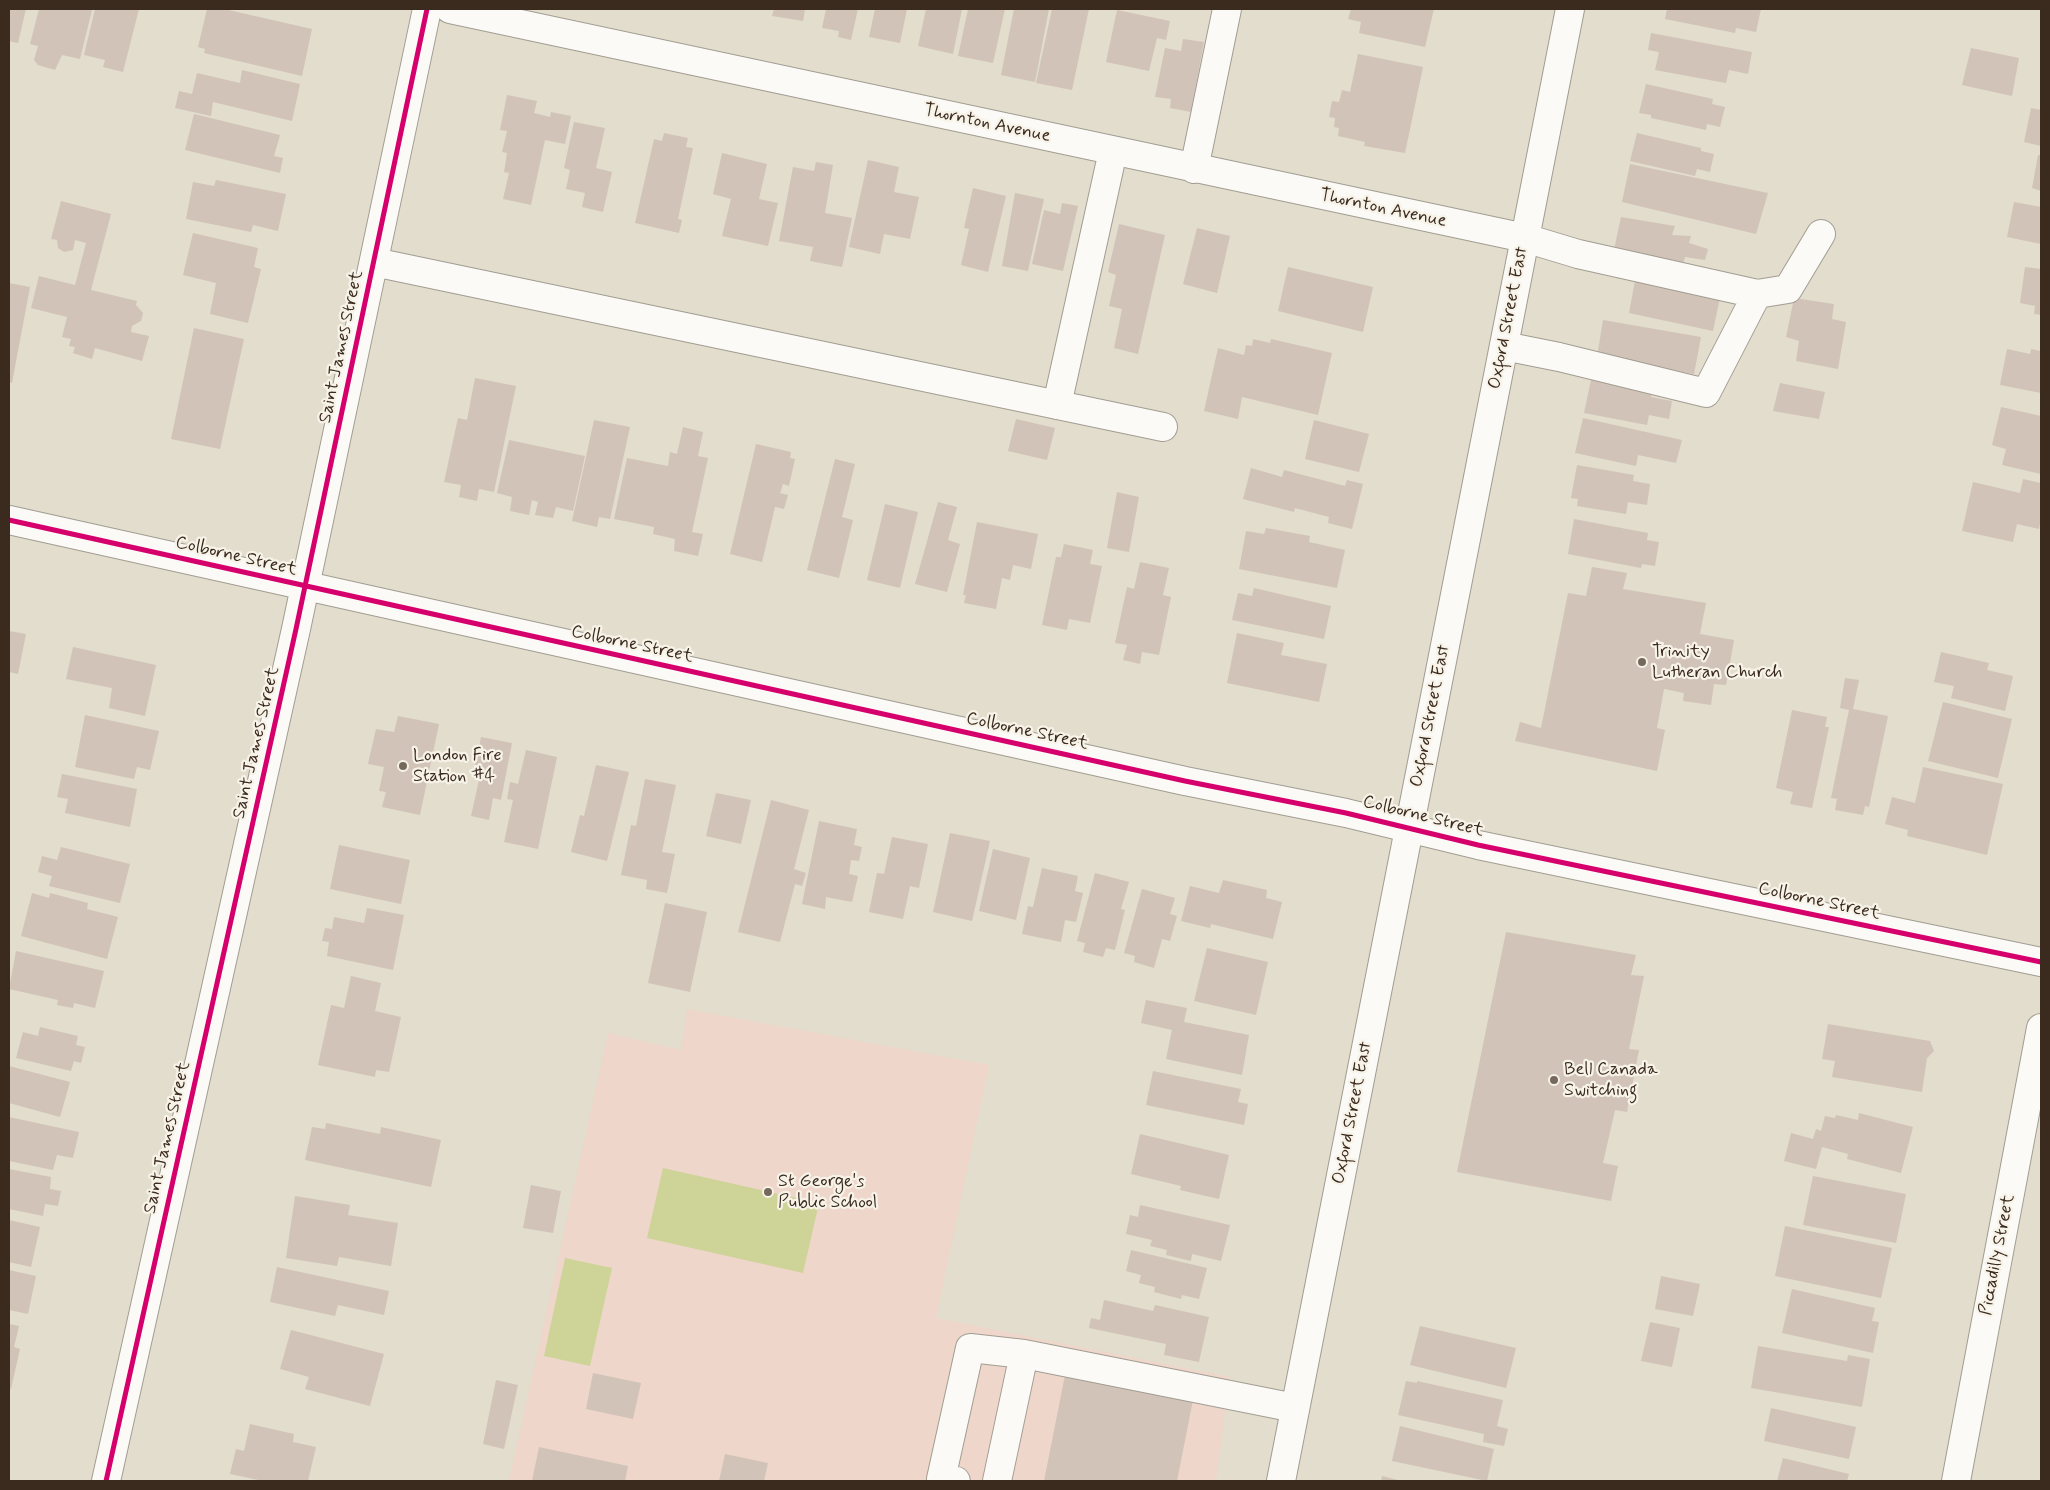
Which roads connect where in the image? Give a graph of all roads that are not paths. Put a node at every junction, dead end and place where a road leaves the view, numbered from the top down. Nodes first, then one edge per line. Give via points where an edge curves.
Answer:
1 (427, 9) edge
2 (450, 9) edge
3 (1227, 9) edge
4 (1570, 9) edge
5 (1113, 151) junction
6 (1194, 169) junction
7 (1822, 234) dead end
8 (1525, 238) junction
9 (374, 262) junction
10 (1758, 294) junction
11 (1504, 346) junction
12 (1057, 405) junction
13 (1163, 427) dead end
14 (9, 520) edge
15 (305, 586) junction
16 (1409, 827) junction
17 (2041, 962) edge
18 (2041, 1028) edge
19 (1024, 1354) junction
20 (1295, 1408) junction
21 (946, 1480) edge
22 (106, 1481) edge
23 (997, 1481) edge
24 (1281, 1481) edge
25 (1956, 1481) edge

1 - 9 street, Saint James Street
2 - 5 street, Thornton Avenue
3 - 6 street
4 - 8 street, Oxford Street East
5 - 6 street, Thornton Avenue
5 - 12 street
6 - 8 street, Thornton Avenue
7 - 10 street via 1788,289
8 - 10 street, Thornton Avenue via 1578,254
8 - 11 street, Oxford Street East
9 - 12 street
9 - 15 street, Saint James Street
10 - 11 street via 1706,393
11 - 16 street, Oxford Street East
12 - 13 street
14 - 15 street, Colborne Street
15 - 16 street, Colborne Street via 1185,781
15 - 22 street, Saint James Street
16 - 17 street, Colborne Street via 1478,845
16 - 20 street, Oxford Street East
18 - 25 street, Piccadilly Street
19 - 20 street
19 - 21 street via 970,1348
19 - 23 street
20 - 24 street, Oxford Street East

